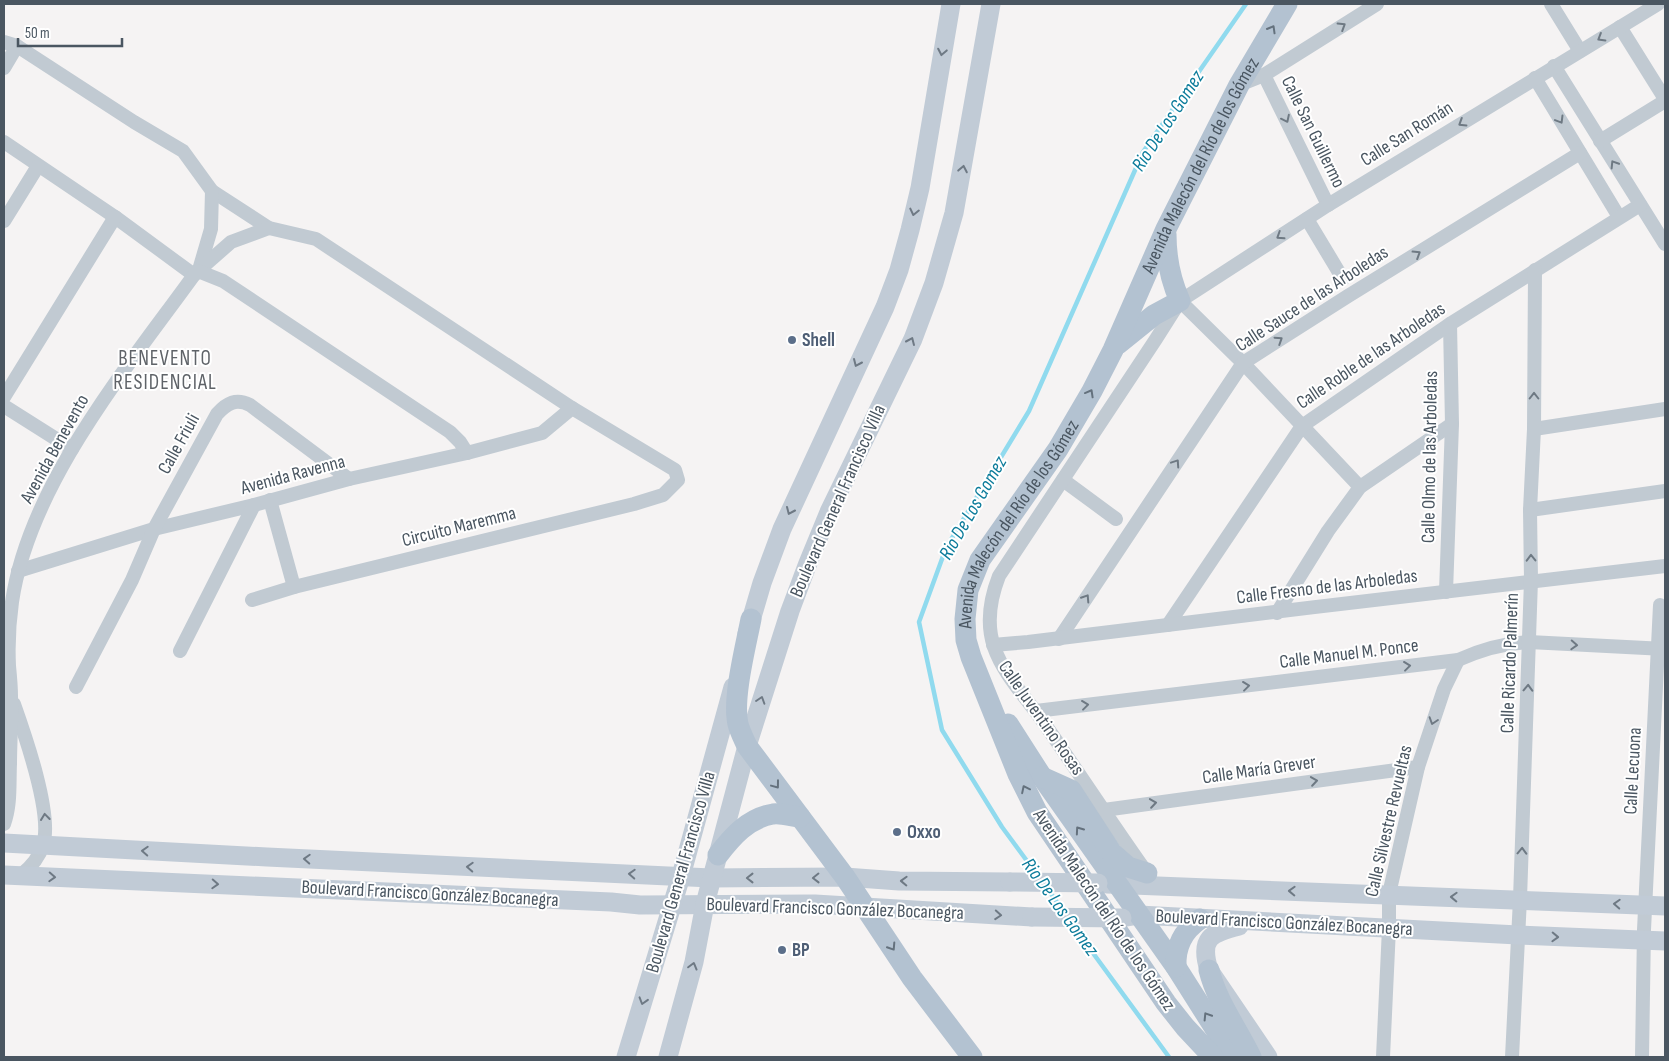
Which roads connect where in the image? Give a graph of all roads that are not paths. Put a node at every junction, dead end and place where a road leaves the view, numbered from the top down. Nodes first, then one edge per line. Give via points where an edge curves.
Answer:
1 (951, 4) edge
2 (991, 4) edge
3 (1287, 4) edge
4 (1377, 4) edge
5 (1551, 4) edge
6 (1658, 4) edge
7 (1620, 27) junction
8 (10, 44) edge
9 (1580, 51) junction
10 (1554, 66) junction
11 (4, 68) edge
12 (1264, 75) junction
13 (1535, 78) junction
14 (1239, 85) junction
15 (1665, 100) edge
16 (1600, 141) junction
17 (4, 142) edge
18 (1580, 153) junction
19 (38, 166) junction
20 (212, 191) junction
21 (1328, 205) junction
22 (1640, 205) junction
23 (1619, 217) junction
24 (115, 218) junction
25 (1307, 219) junction
26 (1665, 220) edge
27 (4, 221) edge
28 (1650, 221) junction
29 (269, 228) junction
30 (1166, 229) junction
31 (1665, 244) edge
32 (1535, 270) junction
33 (196, 273) junction
34 (1343, 279) dead end
35 (1180, 301) junction
36 (1450, 324) junction
37 (1113, 350) junction
38 (1243, 364) junction
39 (4, 397) edge
40 (4, 406) edge
41 (572, 408) junction
42 (1665, 409) edge
43 (1452, 424) junction
44 (1302, 426) junction
45 (1534, 429) junction
46 (72, 449) junction
47 (467, 453) junction
48 (349, 479) junction
49 (1064, 480) junction
50 (1360, 487) junction
51 (1665, 491) edge
52 (270, 500) junction
53 (254, 505) junction
54 (1530, 510) junction
55 (1116, 519) dead end
56 (154, 529) junction
57 (1665, 566) edge
58 (18, 571) junction
59 (1531, 580) junction
60 (294, 587) junction
61 (1446, 592) junction
62 (252, 600) dead end
63 (1660, 605) dead end
64 (1277, 613) junction
65 (751, 619) junction
66 (1168, 625) junction
67 (1059, 638) junction
68 (1529, 642) junction
69 (993, 644) junction
70 (1662, 649) edge
71 (180, 650) dead end
72 (1458, 660) junction
73 (980, 679) junction
74 (76, 687) dead end
75 (12, 696) junction
76 (1036, 711) junction
77 (747, 746) junction
78 (1418, 767) junction
79 (1042, 777) junction
80 (1104, 810) junction
81 (800, 817) junction
82 (4, 824) edge
83 (4, 843) edge
84 (43, 845) junction
85 (718, 855) junction
86 (1147, 873) junction
87 (12, 875) edge
88 (681, 876) junction
89 (711, 878) junction
90 (845, 878) junction
91 (1108, 884) junction
92 (1266, 891) junction
93 (1389, 894) junction
94 (1520, 899) junction
95 (672, 904) junction
96 (705, 904) junction
97 (640, 905) junction
98 (1645, 905) junction
99 (865, 906) junction
100 (1665, 906) edge
101 (1131, 916) junction
102 (1200, 919) junction
103 (1258, 921) junction
104 (1389, 928) junction
105 (1518, 935) junction
106 (662, 938) junction
107 (1644, 940) junction
108 (1665, 941) edge
109 (1176, 967) junction
110 (1208, 970) junction
111 (626, 1057) edge
112 (668, 1057) edge
113 (972, 1057) edge
114 (1213, 1057) edge
115 (1233, 1057) edge
116 (1251, 1057) edge
117 (1268, 1057) edge
118 (1383, 1057) edge
119 (1512, 1057) edge
120 (1642, 1057) edge

1 -> 65 main road, Boulevard General Francisco Villa via 920,188 898,270 885,307 782,529
77 -> 2 main road, Boulevard General Francisco Villa via 808,563 829,512 913,339 934,283 954,213
14 -> 3 main road, Avenida Malecón del Río de los Gómez
12 -> 4 street
5 - 9 street
6 - 7 street, Calle San Román
7 -> 9 street, Calle San Román
7 - 15 street
8 - 11 street
8 - 20 street via 183,151
9 - 10 street, Calle San Román
10 - 13 street, Calle San Román
10 - 16 street
12 - 14 street
12 -> 21 street, Calle San Guillermo
13 -> 18 street
13 -> 21 street, Calle San Román
14 - 30 main road, Avenida Malecón del Río de los Gómez
15 - 16 street
22 -> 16 street
17 - 19 street
18 - 23 street
38 -> 18 street, Calle Sauce de las Arboledas
19 - 24 street
19 - 27 street
20 - 29 street
20 - 33 street via 212,229
21 - 25 street, Calle San Román
22 - 23 street, Calle Roble de las Arboledas
22 - 28 street
23 - 32 street, Calle Roble de las Arboledas
24 - 33 street
24 - 39 street
25 - 34 street
25 -> 35 street, Calle San Román
26 - 28 street
28 - 31 street
29 - 33 street via 231,242
29 - 41 street via 316,239
30 - 35 main road via 1166,257
30 - 37 main road, Avenida Malecón del Río de los Gómez
32 - 36 street, Calle Roble de las Arboledas
45 -> 32 street, Calle Ricardo Palmerín
33 - 46 street, Avenida Benevento via 106,396
33 - 47 street via 223,281 450,432
35 - 37 main road via 1148,320
35 - 38 street
35 - 49 street, Calle Juventino Rosas
36 - 43 street, Calle Olmo de las Arboledas
36 - 44 street, Calle Roble de las Arboledas
73 -> 37 main road, Avenida Malecón del Río de los Gómez via 966,640 965,618 968,590 980,560 1058,449
38 - 44 street
67 -> 38 street, Calle Sauce de las Arboledas
40 - 46 street
41 - 47 street, Avenida Ravenna via 542,433
41 - 60 street, Circuito Maremma via 674,470 678,480 663,495 634,504
42 - 45 street
43 - 50 street
43 - 61 street, Calle Olmo de las Arboledas
44 - 50 street
44 - 66 street, Calle Roble de las Arboledas
45 - 54 street, Calle Ricardo Palmerín
46 - 58 street, Avenida Benevento via 47,497
47 - 48 street, Avenida Ravenna
48 - 52 street, Avenida Ravenna
48 - 56 street, Calle Friuli via 250,405 232,402 217,414
49 - 55 street
49 - 69 street, Calle Juventino Rosas via 998,576 991,598
50 - 64 street via 1328,531
51 - 54 street
52 - 53 street, Avenida Ravenna
52 - 60 street
53 - 56 street, Avenida Ravenna
53 - 71 street
59 -> 54 street, Calle Ricardo Palmerín
56 - 58 street, Avenida Ravenna
56 - 74 street, Calle Friuli via 132,580
57 - 59 street, Calle Fresno de las Arboledas
58 - 75 street, Avenida Benevento via 9,633
59 - 61 street, Calle Fresno de las Arboledas
59 - 68 street, Calle Ricardo Palmerín
60 - 62 street, Circuito Maremma
61 - 64 street, Calle Fresno de las Arboledas
63 - 70 street, Calle Lecuona
64 - 66 street, Calle Fresno de las Arboledas
65 - 77 main road via 737,715
65 - 88 main road, Boulevard General Francisco Villa
66 - 67 street, Calle Fresno de las Arboledas
67 - 69 street, Calle Fresno de las Arboledas
68 -> 70 street, Calle Manuel M. Ponce
68 - 72 street, Calle Manuel M. Ponce via 1497,645
94 -> 68 street, Calle Ricardo Palmerín
69 - 76 street, Calle Juventino Rosas via 1000,663
70 - 98 street, Calle Lecuona
76 -> 72 street, Calle Manuel M. Ponce
72 -> 78 street, Calle Silvestre Revueltas via 1444,689
73 - 79 main road
114 -> 73 main road, Avenida Malecón del Río de los Gómez via 1151,982 1037,812
75 - 82 street, Avenida Benevento via 8,804
84 -> 75 street, Avenida Benevento via 46,830 42,799
76 - 80 street, Calle Juventino Rosas
77 -> 81 main road
77 - 85 main road, Boulevard General Francisco Villa
80 -> 78 street, Calle María Grever
78 - 93 street, Calle Silvestre Revueltas
79 - 86 main road via 1071,790 1112,853 1128,867
91 -> 79 main road
80 - 86 street, Calle Juventino Rosas
81 - 85 main road via 773,814 752,822 737,832
81 - 90 main road
83 - 84 main road, Boulevard Francisco González Bocanegra
84 - 87 street, Avenida Benevento via 36,860
88 -> 84 main road, Boulevard Francisco González Bocanegra
85 - 89 main road, Boulevard General Francisco Villa
86 - 92 street, Boulevard Francisco González Bocanegra via 1158,878 1244,880 1255,882
87 -> 97 main road, Boulevard Francisco González Bocanegra
88 - 89 main road, Boulevard Francisco González Bocanegra
88 - 95 main road, Boulevard General Francisco Villa
90 -> 89 main road, Boulevard Francisco González Bocanegra
89 - 96 main road, Boulevard General Francisco Villa
91 -> 90 main road, Boulevard Francisco González Bocanegra, bridge
90 - 99 main road
91 - 92 main road, Boulevard Francisco González Bocanegra
91 - 101 main road
93 -> 92 main road, Boulevard Francisco González Bocanegra
94 -> 93 main road, Boulevard Francisco González Bocanegra
93 - 104 street, Calle Silvestre Revueltas
98 -> 94 main road, Boulevard Francisco González Bocanegra
94 - 105 street, Calle Ricardo Palmerín
95 - 96 main road, Boulevard Francisco González Bocanegra
95 - 97 main road, Boulevard Francisco González Bocanegra
95 - 106 main road, Boulevard General Francisco Villa
96 - 99 main road, Boulevard Francisco González Bocanegra
112 -> 96 main road, Boulevard General Francisco Villa via 694,962
97 - 106 main road
98 - 100 main road, Boulevard Francisco González Bocanegra
98 - 107 street, Calle Lecuona
99 -> 101 main road, Boulevard Francisco González Bocanegra, bridge via 1032,917
99 -> 113 main road via 912,978
101 - 102 main road, Boulevard Francisco González Bocanegra
101 - 109 main road
102 - 103 main road, Boulevard Francisco González Bocanegra
102 - 109 main road via 1181,939
103 - 104 main road, Boulevard Francisco González Bocanegra
103 - 110 main road via 1219,931 1209,937 1204,946
104 - 105 main road, Boulevard Francisco González Bocanegra
104 - 118 street, Calle Silvestre Revueltas
105 -> 107 main road, Boulevard Francisco González Bocanegra
105 - 119 street, Calle Ricardo Palmerín
106 -> 111 main road, Boulevard General Francisco Villa
107 - 108 main road, Boulevard Francisco González Bocanegra
107 - 120 street, Calle Lecuona
115 -> 109 main road
110 - 116 main road via 1222,1005
110 - 117 main road

